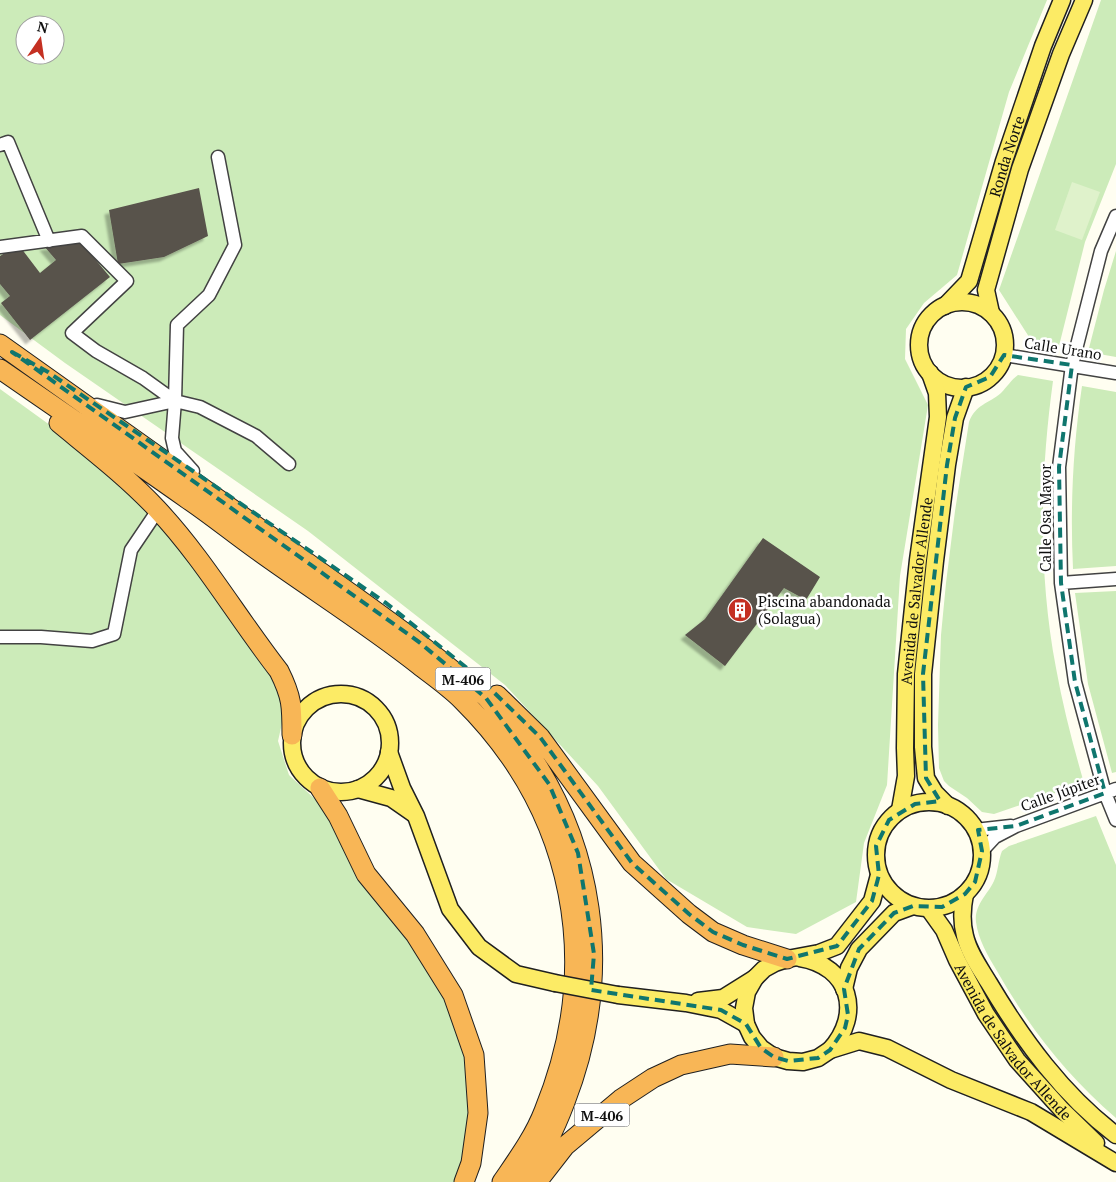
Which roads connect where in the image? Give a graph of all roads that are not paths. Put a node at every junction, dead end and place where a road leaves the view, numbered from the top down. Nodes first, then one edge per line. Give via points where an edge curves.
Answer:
1 (1062, 0) edge
2 (1084, 0) edge
3 (0, 146) edge
4 (218, 157) dead end
5 (1116, 216) edge
6 (49, 241) junction
7 (0, 248) edge
8 (945, 306) junction
9 (991, 313) junction
10 (6, 348) edge
11 (1004, 355) junction
12 (1072, 365) junction
13 (0, 369) edge
14 (930, 373) junction
15 (1116, 373) edge
16 (0, 379) edge
17 (966, 387) junction
18 (175, 401) junction
19 (97, 405) junction
20 (289, 464) dead end
21 (193, 471) junction
22 (158, 510) junction
23 (1116, 579) edge
24 (1061, 583) junction
25 (0, 637) edge
26 (292, 735) junction
27 (389, 752) junction
28 (320, 788) junction
29 (358, 789) junction
30 (1110, 791) edge
31 (948, 806) junction
32 (900, 810) junction
33 (416, 816) junction
34 (1116, 820) edge
35 (1016, 826) junction
36 (975, 830) junction
37 (982, 851) junction
38 (879, 875) junction
39 (965, 894) junction
40 (921, 907) junction
41 (792, 958) junction
42 (755, 978) junction
43 (844, 989) junction
44 (686, 1003) junction
45 (746, 1024) junction
46 (830, 1050) junction
47 (774, 1056) junction
48 (1116, 1134) edge
49 (1116, 1158) edge
50 (1116, 1163) edge
51 (464, 1182) edge
52 (502, 1182) edge
53 (523, 1182) edge
54 (537, 1182) edge

1 - 8 main road, Ronda Norte via 1007,152 969,281
2 - 9 main road, Ronda Norte via 1020,169 986,290
3 - 6 street via 8,142
4 - 18 street via 235,245 209,294 177,325
5 - 12 street, Calle Osa Mayor via 1102,251
6 - 7 street
6 - 18 street via 82,236 127,281 72,333
8 - 9 main road via 969,302
8 - 14 main road via 925,323 920,336 921,355
9 - 11 main road via 1004,332
10 - 19 highway
10 - 53 highway, M-406 via 419,642 486,698 530,753 549,784 578,853 586,886 594,954 590,1014 576,1073 538,1162
11 - 12 street, Calle Urano
11 - 17 main road via 990,377
12 - 15 street, Calle Urano
12 - 24 street, Calle Osa Mayor via 1060,467
13 - 52 highway, M-406 via 189,499 399,650 460,698 521,771 543,813 568,887 573,921 574,973 572,1011 561,1064 543,1113
14 - 17 main road via 940,382
14 - 32 main road, Avenida de Salvador Allende via 937,393 938,417 906,674 906,776
16 - 22 highway via 126,478
17 - 31 main road, Avenida de Salvador Allende via 955,418 947,465 923,674 926,778
18 - 19 street via 125,412
18 - 20 street via 200,407 256,436
18 - 21 street via 172,438 175,451
19 - 21 highway
21 - 41 highway via 386,603 478,676 540,737 632,863 689,914 713,932 743,945
22 - 25 street via 131,550 114,634 92,640
22 - 26 highway via 194,553 279,670 292,705
23 - 24 street
24 - 30 street, Calle Osa Mayor via 1075,682
26 - 27 main road via 306,708 319,699 349,695 376,709 385,722
26 - 28 main road via 292,751 297,766
27 - 29 main road via 383,768 372,781
27 - 33 main road
28 - 29 main road via 332,792
28 - 51 highway via 338,816 366,874 414,934 453,995 474,1055 478,1113 471,1163
29 - 33 main road via 391,798
30 - 34 street, Calle Osa Mayor
30 - 35 street, Calle Júpiter
31 - 32 main road via 932,802
31 - 36 main road via 959,811
32 - 38 main road via 880,832 876,846
33 - 44 main road, bridge via 450,909 478,947 516,974 618,995
35 - 36 street, Calle Júpiter
35 - 37 street, Calle Júpiter via 995,837
36 - 37 main road
37 - 39 main road via 981,867
38 - 40 main road via 887,889 899,899
38 - 41 main road via 872,901 837,946
39 - 40 main road via 942,907
39 - 48 main road, Avenida de Salvador Allende via 961,916 965,937 1009,1017 1064,1086
40 - 43 main road via 894,913 859,950 849,968
40 - 49 main road, Avenida de Salvador Allende via 944,930 986,1014 1017,1060 1062,1110
41 - 42 main road via 774,963
41 - 43 main road via 812,960 826,967
42 - 44 main road via 723,998
42 - 45 main road via 747,992
43 - 46 main road via 848,1002 846,1028
44 - 45 main road via 721,1010
45 - 47 main road via 761,1048
46 - 47 main road via 803,1062
46 - 50 main road via 859,1041 887,1048 951,1080 1031,1112
47 - 54 highway, M-406 via 730,1054 681,1066 653,1078 621,1099 565,1146

